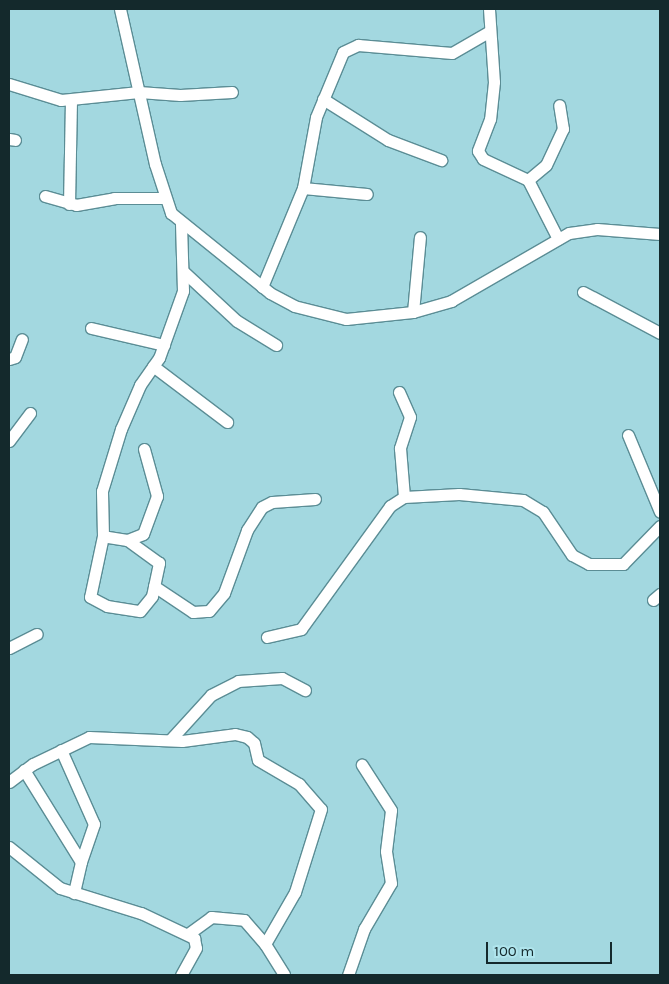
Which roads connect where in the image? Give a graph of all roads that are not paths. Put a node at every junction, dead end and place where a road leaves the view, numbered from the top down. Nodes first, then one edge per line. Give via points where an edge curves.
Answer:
1 (120, 9) edge
2 (489, 9) edge
3 (490, 31) junction
4 (9, 84) edge
5 (139, 92) junction
6 (232, 92) dead end
7 (323, 99) junction
8 (71, 101) junction
9 (559, 105) dead end
10 (441, 160) dead end
11 (528, 180) junction
12 (303, 188) junction
13 (367, 194) dead end
14 (45, 196) dead end
15 (164, 198) junction
16 (69, 204) junction
17 (181, 223) junction
18 (660, 234) edge
19 (420, 237) dead end
20 (558, 239) junction
21 (184, 272) junction
22 (262, 287) junction
23 (584, 292) dead end
24 (413, 312) junction
25 (91, 328) dead end
26 (660, 333) edge
27 (22, 338) dead end
28 (164, 345) junction
29 (276, 345) dead end
30 (9, 359) edge
31 (153, 366) junction
32 (399, 392) dead end
33 (30, 413) dead end
34 (227, 422) dead end
35 (628, 435) dead end
36 (9, 441) edge
37 (144, 449) dead end
38 (404, 497) junction
39 (315, 499) dead end
40 (660, 512) edge
41 (660, 526) edge
42 (103, 536) junction
43 (127, 540) junction
44 (154, 586) junction
45 (37, 634) dead end
46 (267, 637) dead end
47 (9, 648) edge
48 (305, 690) dead end
49 (171, 739) junction
50 (61, 750) junction
51 (362, 765) dead end
52 (24, 770) junction
53 (9, 782) edge
54 (9, 847) edge
55 (81, 862) junction
56 (74, 893) junction
57 (188, 934) junction
58 (265, 944) junction
59 (181, 975) edge
60 (284, 975) edge
61 (348, 975) edge

1 - 5 street
2 - 3 street
3 - 7 street via 452,53 348,47
3 - 11 street via 493,91 490,119 478,151 484,159
4 - 8 street
5 - 6 street via 180,95
5 - 8 street
5 - 15 street
7 - 10 street via 388,140
7 - 12 street via 316,117
8 - 16 street
9 - 11 street via 563,129 546,165
11 - 20 street
12 - 13 street
12 - 22 street
14 - 16 street
15 - 16 street via 114,198
15 - 17 street
17 - 21 street
17 - 22 street
18 - 20 street via 597,229 569,233
19 - 24 street
20 - 24 street via 451,301
21 - 28 street via 184,291
21 - 29 street via 237,321
22 - 24 street via 294,306 346,319
23 - 26 street
25 - 28 street
27 - 30 street via 16,357
28 - 31 street
31 - 34 street
31 - 42 street via 140,385 121,429 102,491
32 - 38 street via 410,416 400,448
33 - 36 street
35 - 40 street
37 - 43 street via 157,496 143,534
38 - 41 street via 459,494 523,500 543,512 565,547 589,564 623,564
38 - 46 street via 390,506 301,629
39 - 44 street via 272,502 262,507 247,530 224,593 209,611 193,612
42 - 43 street
42 - 44 street via 89,590 92,600 140,611 149,603
43 - 44 street via 156,558 158,570
45 - 47 street
48 - 49 street via 282,678 238,681 211,695
49 - 50 street via 89,736
49 - 58 street via 242,734 254,743 258,760 299,784 320,804 320,814 295,892
50 - 52 street
50 - 55 street via 94,824
51 - 61 street via 391,810 386,850 392,882 364,930
52 - 53 street
52 - 55 street
54 - 56 street via 33,870
55 - 56 street
56 - 57 street via 141,913
57 - 58 street via 211,917 220,915 244,920
57 - 59 street via 197,941 196,948
58 - 60 street

